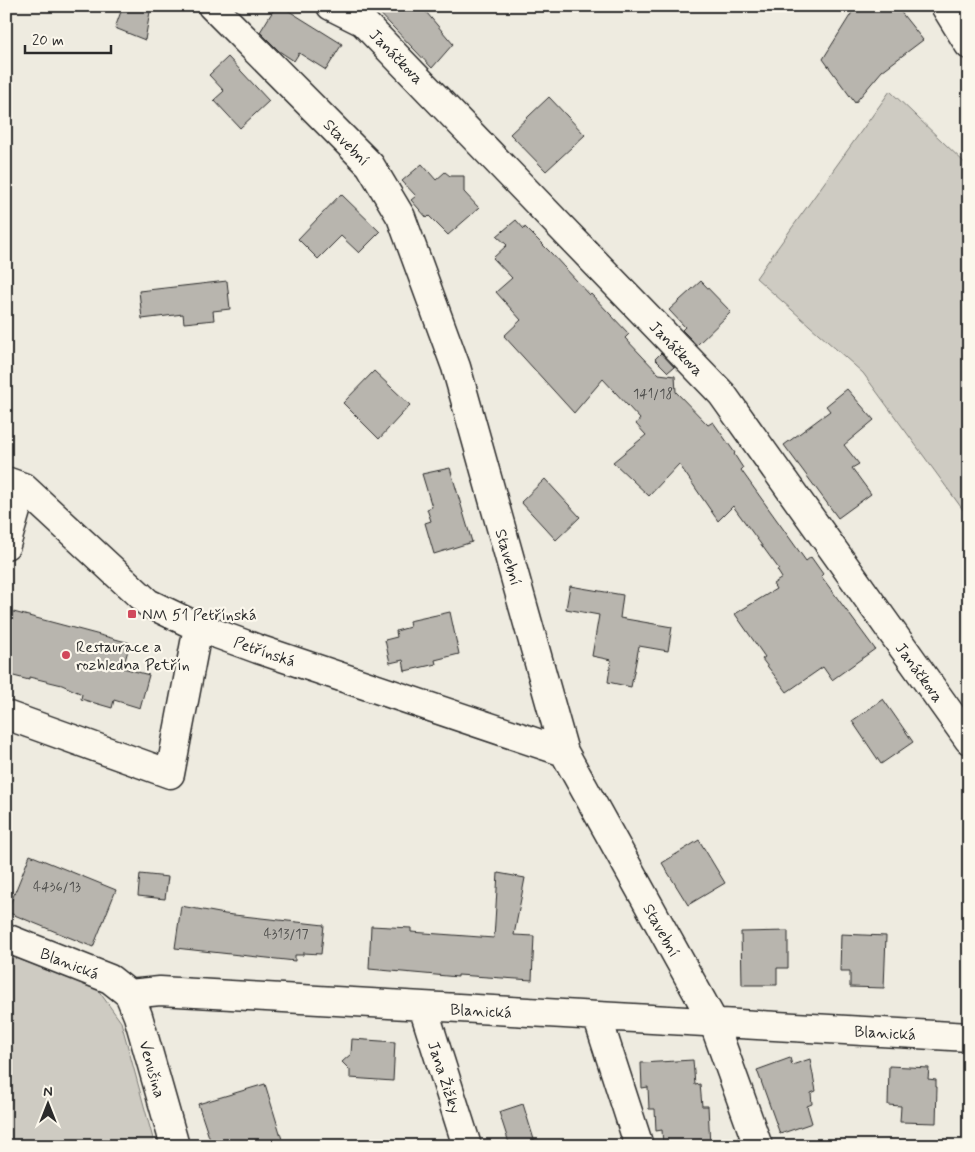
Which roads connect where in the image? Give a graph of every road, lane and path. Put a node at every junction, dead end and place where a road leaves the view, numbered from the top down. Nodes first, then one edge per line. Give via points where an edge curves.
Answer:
1 (212, 6) edge
2 (332, 6) edge
3 (945, 6) edge
4 (969, 45) edge
5 (15, 484) edge
6 (6, 545) edge
7 (198, 627) junction
8 (6, 715) edge
9 (969, 740) edge
10 (564, 752) junction
11 (6, 938) edge
12 (129, 994) junction
13 (423, 1008) junction
14 (597, 1016) junction
15 (713, 1022) junction
16 (969, 1037) edge
17 (175, 1146) edge
18 (467, 1146) edge
19 (639, 1146) edge
20 (758, 1146) edge

1 - 10 street, Stavební via 370,165 401,217 456,367
2 - 9 street, Janáčkova via 363,22 722,394
3 - 4 street
5 - 6 street
5 - 7 street, Petřínská via 148,603
7 - 8 street via 170,774
7 - 10 street, Petřínská
10 - 15 street, Stavební
11 - 12 street, Blanická via 110,978
12 - 13 street, Blanická via 160,991
12 - 17 street, Venušina
13 - 14 street, Blanická
13 - 18 street, Jana Žižky
14 - 15 street, Blanická
14 - 19 street
15 - 16 street, Blanická
15 - 20 street, Stavební

